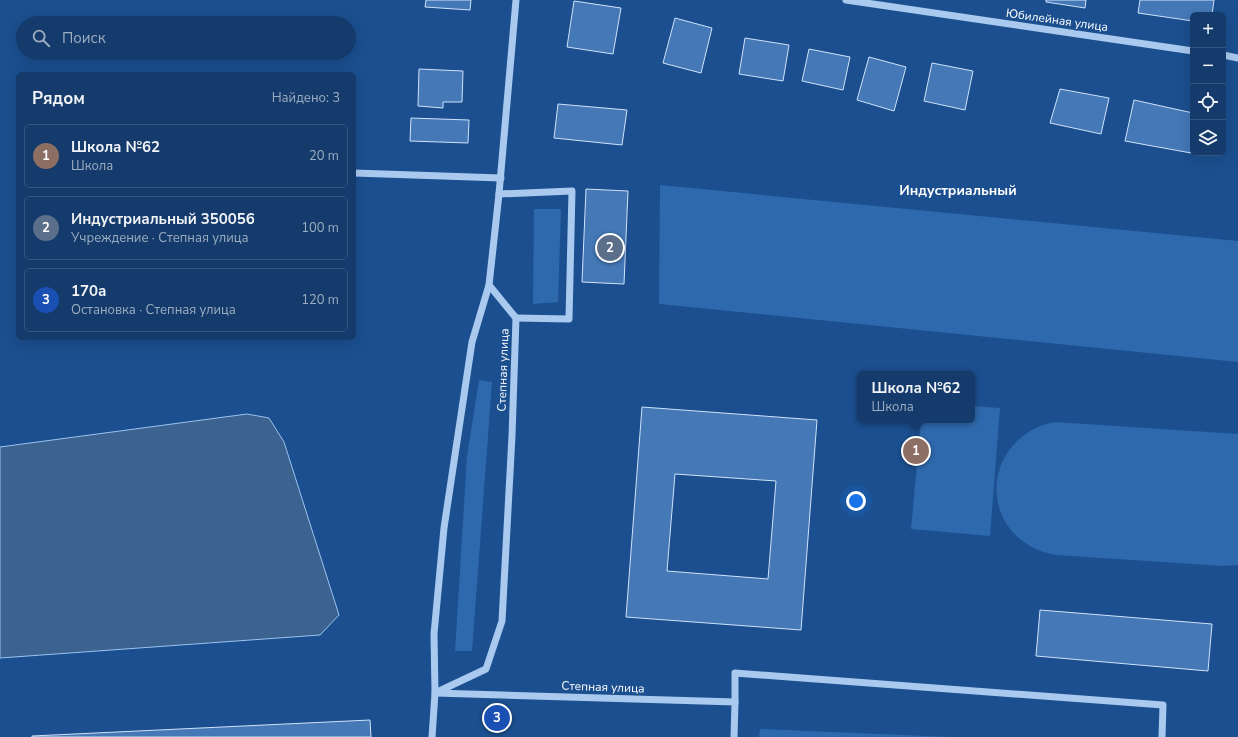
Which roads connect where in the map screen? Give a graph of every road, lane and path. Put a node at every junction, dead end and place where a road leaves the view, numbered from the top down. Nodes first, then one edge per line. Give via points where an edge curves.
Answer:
1 (516, 0) edge
2 (846, 0) edge
3 (1190, 51) edge
4 (1226, 56) edge
5 (1238, 58) edge
6 (356, 173) edge
7 (501, 178) junction
8 (500, 194) junction
9 (489, 286) junction
10 (516, 318) junction
11 (435, 693) junction
12 (735, 702) junction
13 (432, 737) edge
14 (734, 737) edge
15 (1162, 737) edge

1 - 7 street
2 - 3 street, Юбилейная улица
4 - 5 street
6 - 7 street
7 - 8 street
8 - 9 street
8 - 10 street via 572,191 569,319
9 - 10 street, Степная улица
9 - 11 street via 472,342 444,528 434,634
10 - 11 street, Степная улица via 502,621 486,669
11 - 12 street, Степная улица
11 - 13 street
12 - 14 street
12 - 15 street via 735,673 1163,705

